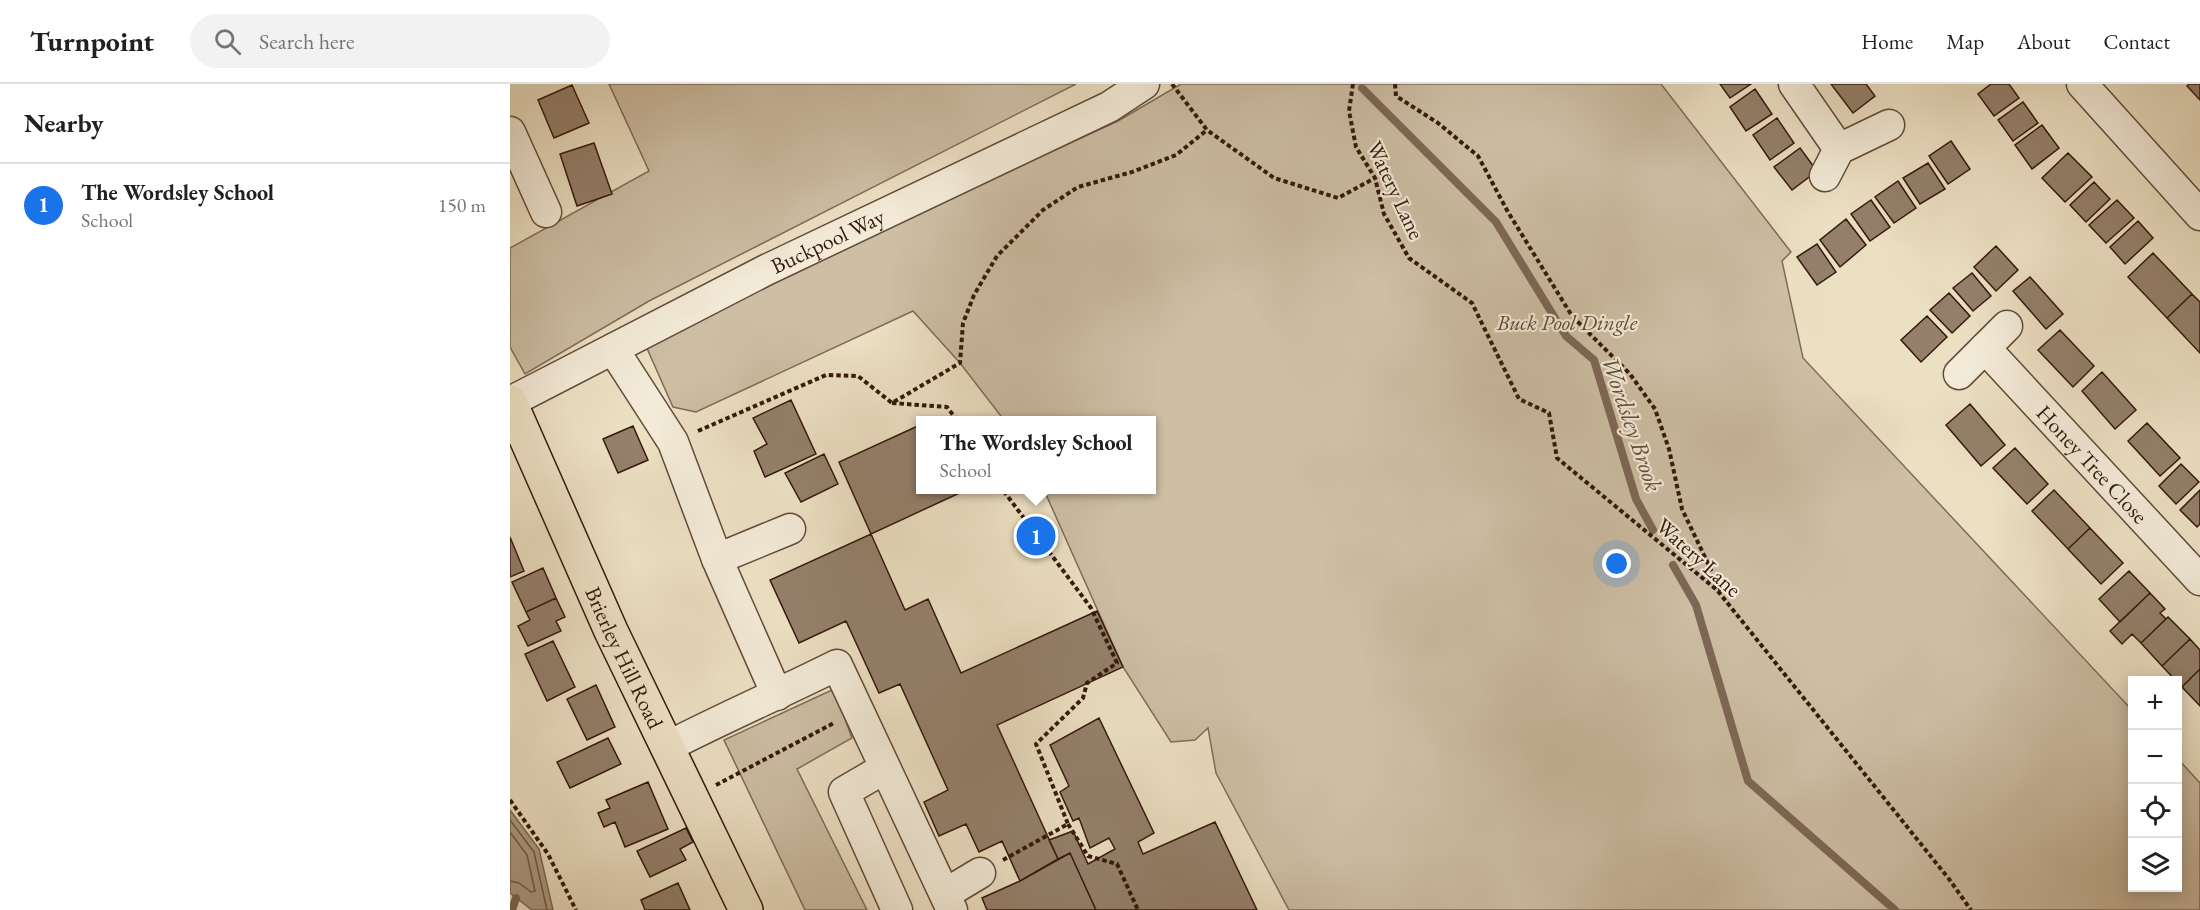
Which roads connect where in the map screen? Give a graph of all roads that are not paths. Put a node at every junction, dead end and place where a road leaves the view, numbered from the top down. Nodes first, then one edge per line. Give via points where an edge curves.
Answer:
1 (1144, 84) edge
2 (1794, 84) edge
3 (2082, 84) edge
4 (1890, 125) dead end
5 (512, 142) edge
6 (1839, 149) junction
7 (1825, 176) dead end
8 (546, 212) dead end
9 (2200, 215) edge
10 (2007, 326) dead end
11 (1985, 348) junction
12 (613, 349) junction
13 (1959, 374) dead end
14 (510, 402) edge
15 (790, 529) dead end
16 (717, 559) junction
17 (2200, 580) edge
18 (777, 695) junction
19 (667, 747) junction
20 (885, 768) junction
21 (980, 873) road end
22 (946, 897) edge
23 (746, 910) edge
24 (898, 910) edge

1 - 12 street, Buckpool Way via 1109,107 766,270
2 - 6 street
3 - 9 street
4 - 6 street
5 - 8 street
6 - 7 street
10 - 11 street
11 - 13 street
11 - 17 street, Honey Tree Close
12 - 14 street, Buckpool Way
12 - 16 street via 673,442
14 - 19 main road, Brierley Hill Road via 610,630
15 - 16 street
16 - 18 street
18 - 19 street
18 - 20 street via 837,665
19 - 23 main road, Brierley Hill Road
20 - 22 street
20 - 24 street via 844,792
21 - 22 street
22 - 24 street

